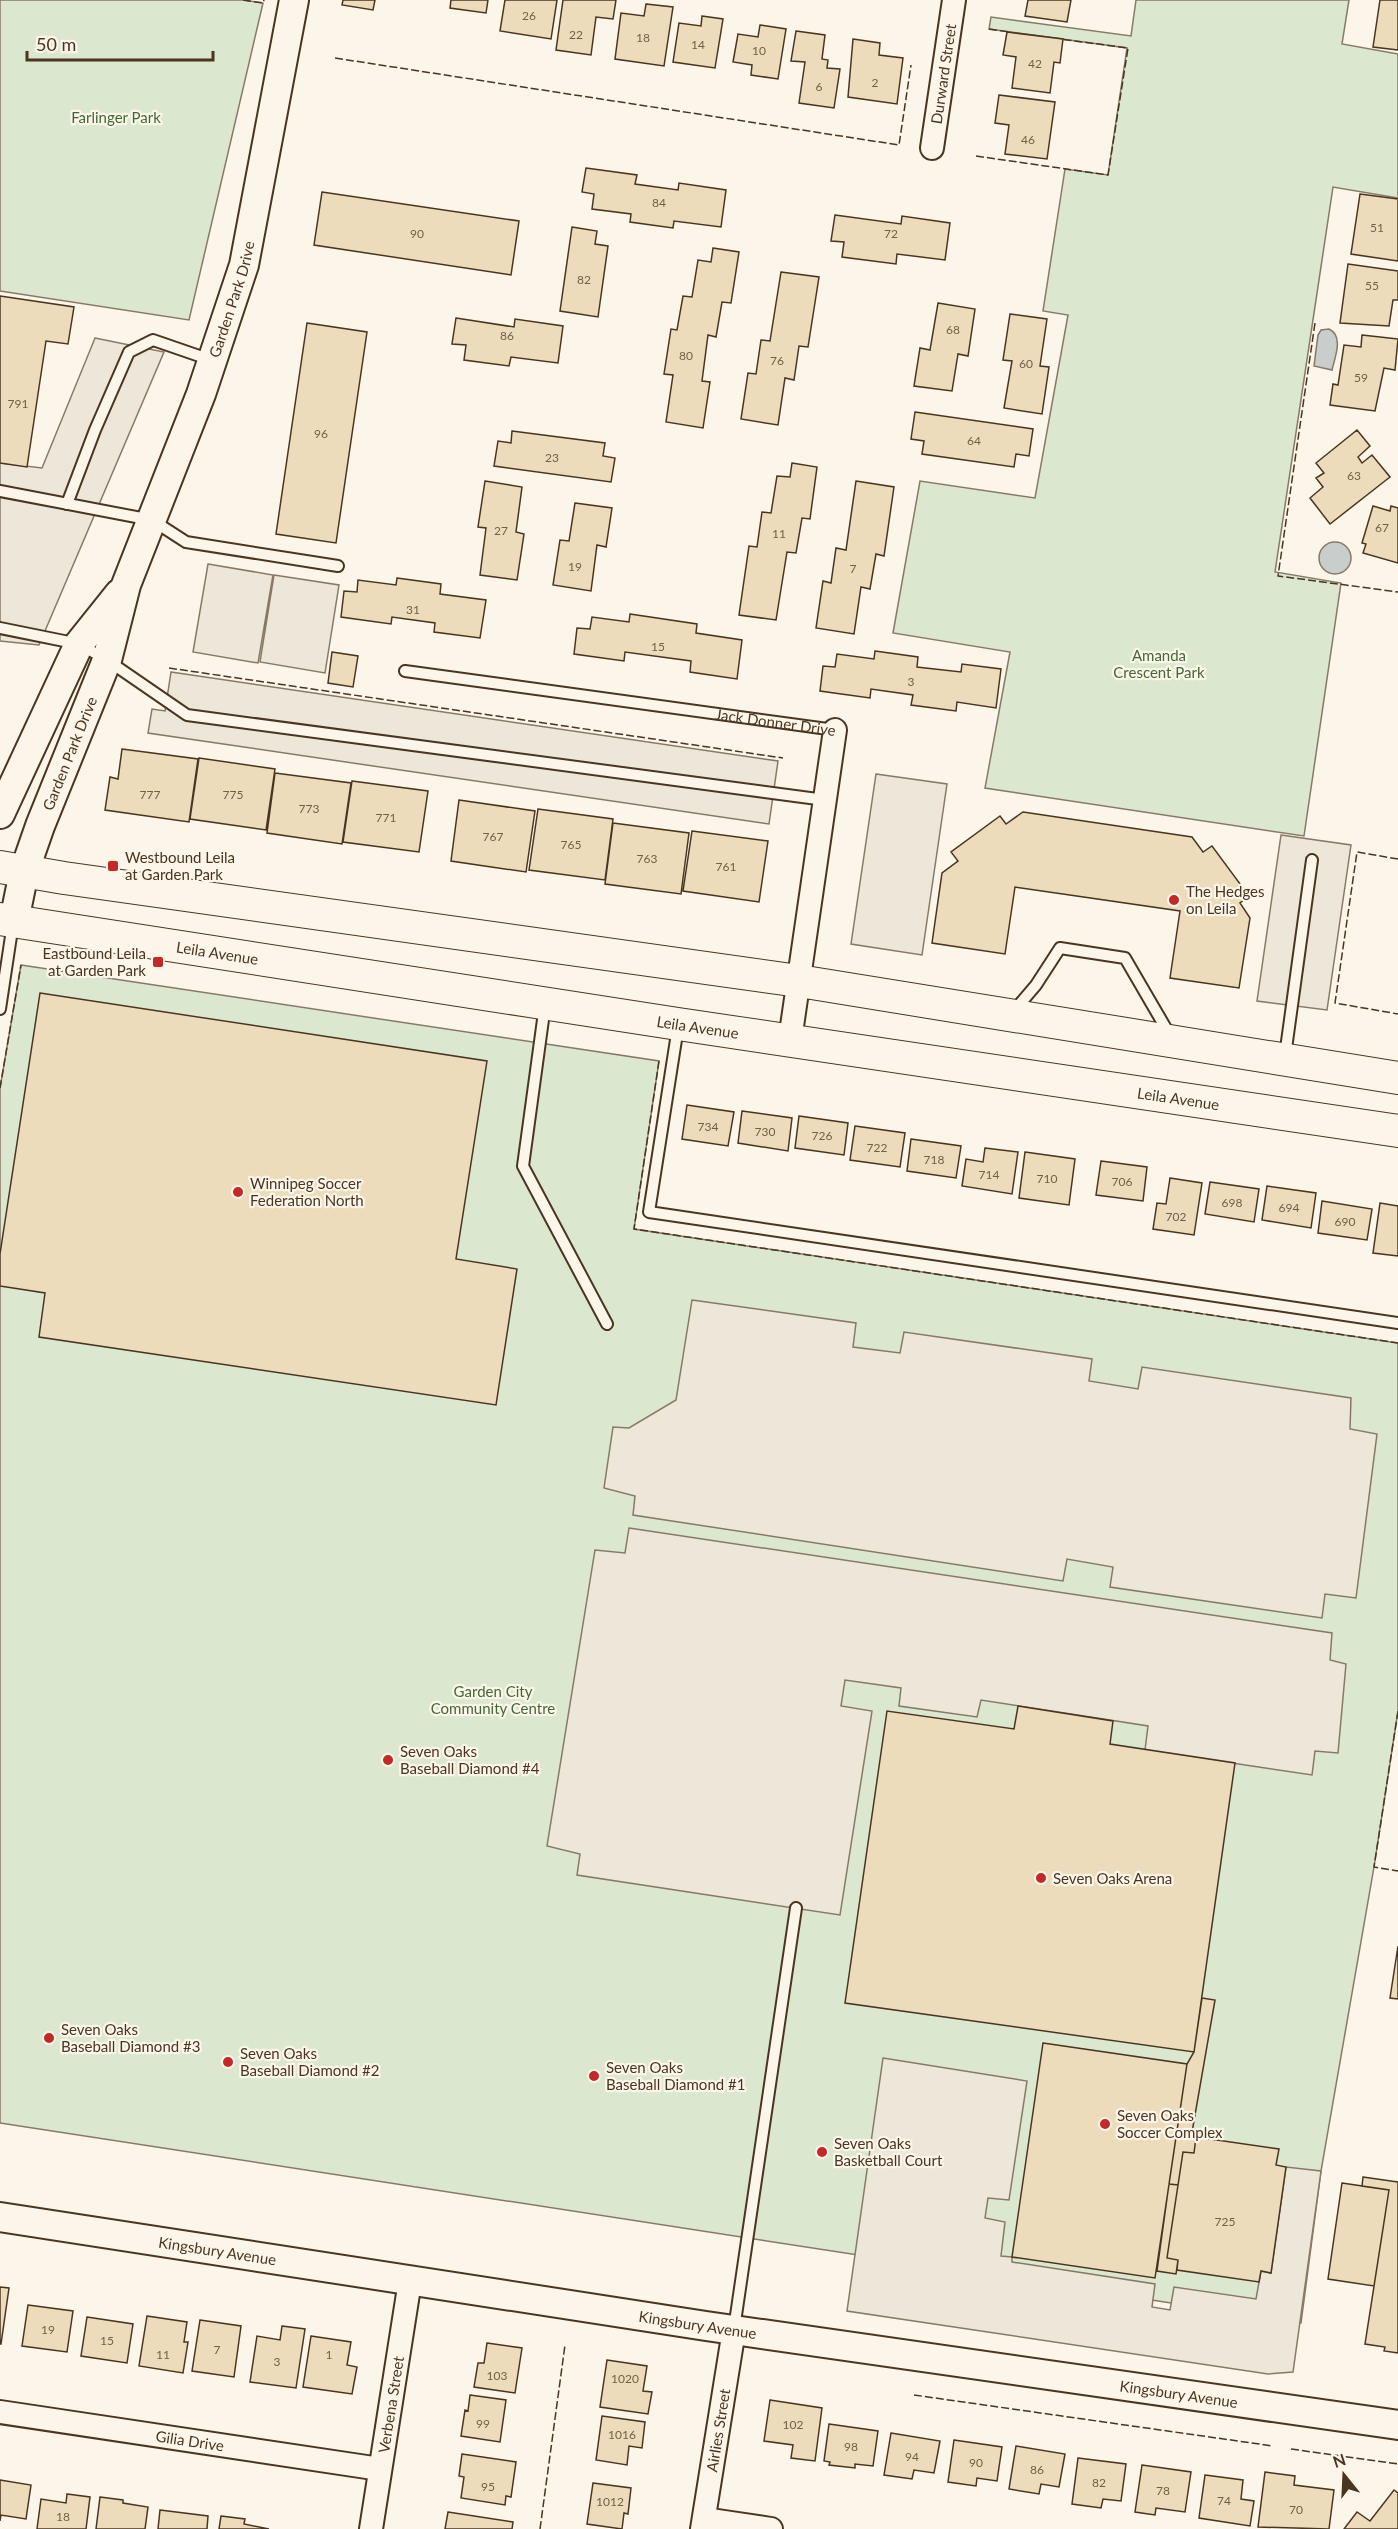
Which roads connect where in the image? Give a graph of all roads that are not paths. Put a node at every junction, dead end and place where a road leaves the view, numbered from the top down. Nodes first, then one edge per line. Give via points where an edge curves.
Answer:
1 (294, 0) edge
2 (954, 0) edge
3 (933, 148) dead end
4 (212, 360) junction
5 (0, 491) edge
6 (67, 504) junction
7 (152, 520) junction
8 (338, 566) dead end
9 (126, 585) junction
10 (0, 628) edge
11 (79, 644) junction
12 (107, 660) junction
13 (405, 671) dead end
14 (835, 730) joint
15 (826, 800) junction
16 (0, 814) edge
17 (1312, 860) dead end
18 (12, 869) edge
19 (7, 920) edge
20 (799, 981) junction
21 (545, 1002) junction
22 (0, 1009) edge
23 (1009, 1015) junction
24 (678, 1024) junction
25 (790, 1040) junction
26 (1174, 1042) junction
27 (1285, 1060) junction
28 (1398, 1078) edge
29 (1398, 1131) edge
30 (1398, 1323) edge
31 (607, 1324) dead end
32 (796, 1908) dead end
33 (0, 2217) edge
34 (410, 2281) junction
35 (734, 2330) junction
36 (0, 2412) edge
37 (1398, 2425) edge
38 (380, 2469) junction
39 (703, 2524) edge
40 (371, 2529) edge
41 (771, 2529) edge

1 - 4 street, Garden Park Drive via 243,265
2 - 3 street, Durward Street
4 - 6 lane via 153,340 129,352
4 - 7 street, Garden Park Drive
5 - 6 lane
6 - 7 lane
7 - 8 lane via 186,542
7 - 9 street, Garden Park Drive
9 - 11 street, Garden Park Drive
9 - 12 street, Garden Park Drive
10 - 11 lane
11 - 12 lane
11 - 16 street, Garden Park Drive
12 - 15 lane via 187,715
12 - 18 street, Garden Park Drive via 39,826
13 - 14 lane, Jack Donner Drive
14 - 15 street, Jack Donner Drive
15 - 20 street, Jack Donner Drive
17 - 27 lane
18 - 19 street, Garden Park Drive
18 - 20 main road
19 - 21 main road, Leila Avenue
19 - 22 lane
20 - 23 main road
20 - 25 street, Jack Donner Drive
21 - 24 main road, Leila Avenue
21 - 31 lane via 523,1166
23 - 26 main road
23 - 26 lane via 1036,985 1060,948 1125,958
24 - 25 main road, Leila Avenue
24 - 30 lane via 649,1212
25 - 29 main road, Leila Avenue
26 - 27 main road
27 - 28 main road
32 - 35 lane
33 - 34 street, Kingsbury Avenue
34 - 35 street, Kingsbury Avenue
34 - 38 street, Verbena Street
35 - 37 street, Kingsbury Avenue
35 - 39 street, Airlies Street
36 - 38 street, Gilia Drive
38 - 40 street, Verbena Street
39 - 41 street

